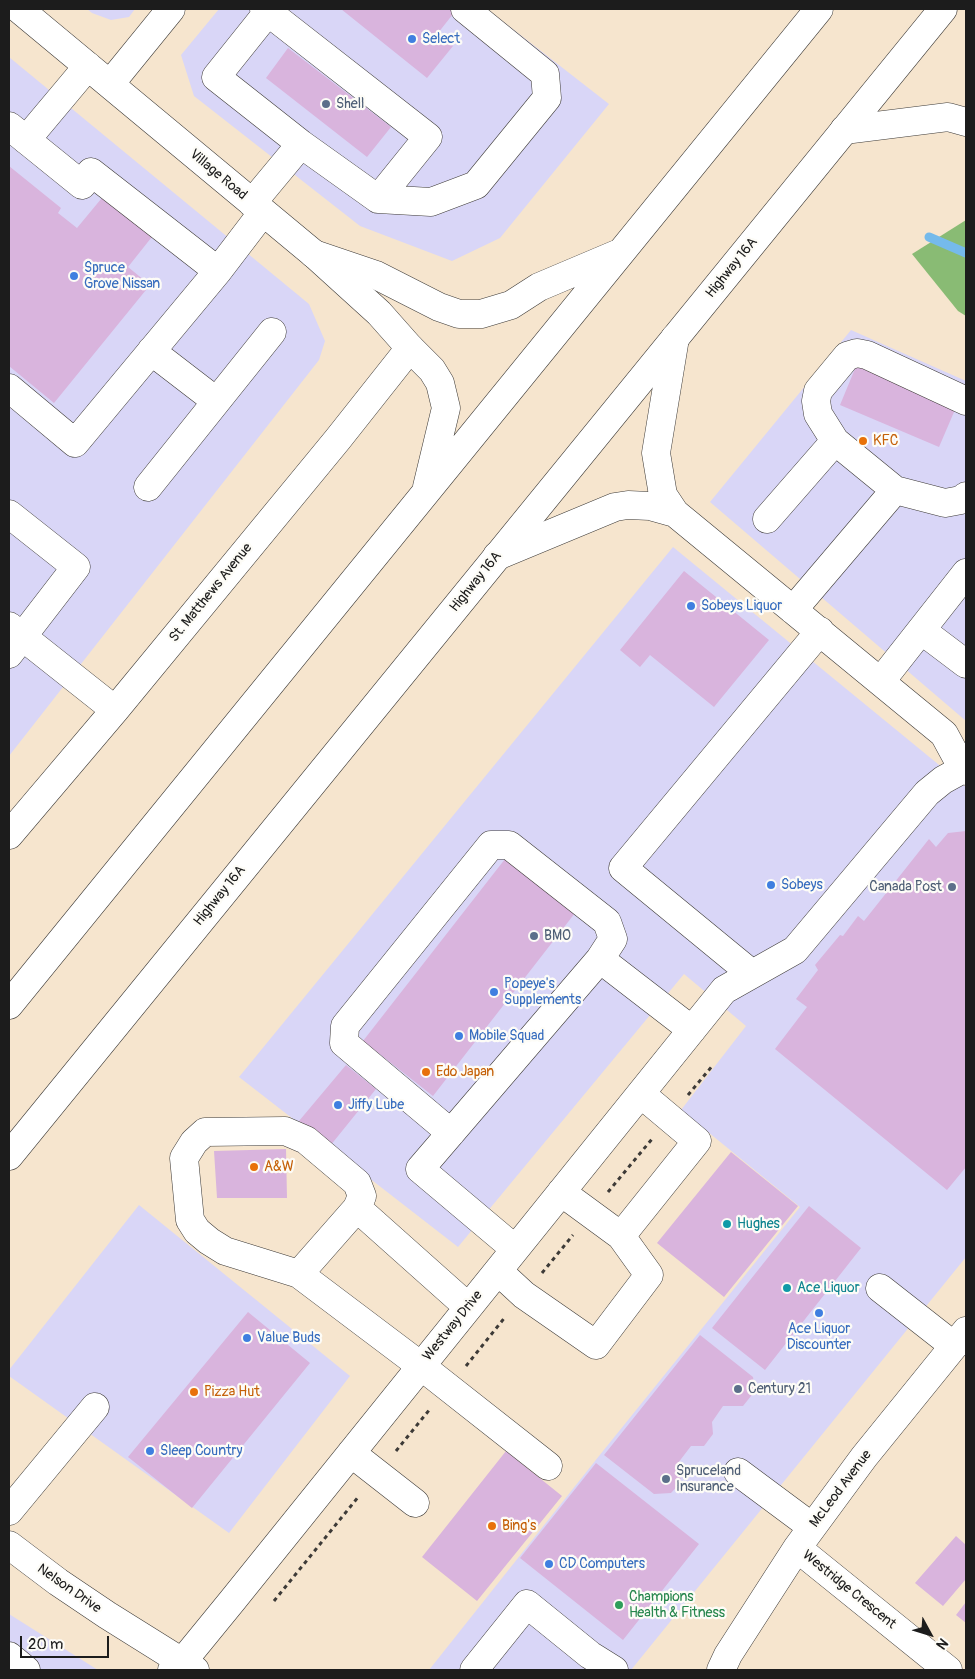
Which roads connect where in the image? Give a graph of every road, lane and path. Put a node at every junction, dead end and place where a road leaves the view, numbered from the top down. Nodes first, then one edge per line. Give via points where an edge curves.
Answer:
1 (20, 9) edge
2 (170, 9) edge
3 (465, 9) edge
4 (819, 9) edge
5 (943, 9) edge
6 (267, 10) edge
7 (88, 66) junction
8 (110, 84) junction
9 (966, 122) edge
10 (844, 130) junction
11 (17, 133) edge
12 (302, 144) junction
13 (378, 199) junction
14 (258, 208) junction
15 (620, 253) junction
16 (314, 254) junction
17 (218, 271) junction
18 (272, 332) dead end
19 (675, 338) junction
20 (410, 348) junction
21 (151, 351) junction
22 (9, 388) edge
23 (216, 401) junction
24 (966, 401) edge
25 (835, 441) junction
26 (148, 487) dead end
27 (895, 490) junction
28 (425, 494) junction
29 (966, 496) edge
30 (675, 513) junction
31 (9, 514) edge
32 (767, 519) dead end
33 (497, 556) junction
34 (966, 573) edge
35 (793, 610) junction
36 (921, 630) junction
37 (820, 631) junction
38 (13, 639) edge
39 (966, 664) edge
40 (881, 682) junction
41 (116, 710) junction
42 (965, 770) edge
43 (9, 835) edge
44 (600, 959) junction
45 (752, 974) junction
46 (9, 1005) edge
47 (692, 1030) junction
48 (713, 1065) dead end
49 (641, 1094) junction
50 (670, 1118) junction
51 (451, 1133) junction
52 (9, 1156) edge
53 (561, 1192) junction
54 (357, 1208) junction
55 (591, 1214) junction
56 (621, 1236) junction
57 (515, 1249) junction
58 (498, 1270) junction
59 (299, 1274) junction
60 (880, 1288) dead end
61 (524, 1295) junction
62 (468, 1307) junction
63 (960, 1338) edge
64 (421, 1366) junction
65 (448, 1388) junction
66 (96, 1407) dead end
67 (350, 1453) junction
68 (548, 1466) dead end
69 (738, 1472) dead end
70 (377, 1474) junction
71 (415, 1503) dead end
72 (9, 1511) edge
73 (805, 1537) junction
74 (9, 1546) edge
75 (274, 1601) dead end
76 (9, 1656) edge
77 (720, 1665) edge
78 (188, 1668) edge
79 (26, 1670) edge
80 (474, 1670) edge
81 (614, 1670) edge
82 (948, 1670) edge

1 - 7 main road, Village Road
2 - 8 main road
3 - 13 main road via 544,74 547,98 476,185 431,202
4 - 15 main road
5 - 10 main road, Highway 16A
6 - 12 main road via 216,77
6 - 13 main road via 428,137
7 - 8 main road, Village Road
7 - 11 main road
8 - 14 main road, Village Road
9 - 10 main road via 948,118
10 - 19 main road, Highway 16A
11 - 17 main road via 82,185 91,172
12 - 13 main road
12 - 14 main road
14 - 16 main road, Village Road
14 - 17 main road
15 - 16 main road via 538,287 511,305 481,314 459,314 439,307 376,275
15 - 28 main road
16 - 20 main road, Village Road via 378,313
17 - 21 main road
18 - 23 main road
19 - 30 main road via 656,453 664,495
19 - 33 main road, Highway 16A
20 - 28 main road, Village Road via 440,383 446,408
20 - 41 main road, St. Matthews Avenue
21 - 22 main road via 75,442
21 - 23 main road
23 - 26 main road
24 - 25 main road via 868,355 857,353 847,356 818,391 816,401 818,414
25 - 27 main road
25 - 32 main road
27 - 29 main road via 945,503
27 - 35 main road
28 - 46 main road
30 - 33 main road via 650,506 615,508
30 - 35 main road
31 - 38 main road via 76,567
33 - 52 main road, Highway 16A
34 - 36 main road
35 - 37 main road
36 - 39 main road
36 - 40 main road
37 - 40 main road
37 - 45 main road via 623,868
38 - 41 main road
40 - 42 main road via 944,734
41 - 43 main road, St. Matthews Avenue
42 - 45 main road via 927,792 795,950
44 - 47 main road
44 - 51 main road
44 - 51 main road via 613,939 606,922 509,845 491,845 345,1026 344,1043
45 - 47 main road, Westway Drive via 724,990
47 - 49 main road, Westway Drive
48 - 50 path
49 - 50 main road
49 - 53 main road, Westway Drive
50 - 55 path
50 - 56 main road via 697,1141
51 - 57 main road via 420,1169
53 - 55 main road
53 - 57 main road, Westway Drive
54 - 59 main road
54 - 59 main road via 362,1196 357,1183 306,1140 285,1131 206,1132 194,1142 184,1158 190,1220 197,1231 225,1251
54 - 62 main road
55 - 56 main road
55 - 61 path
56 - 61 main road via 649,1275 596,1345
57 - 58 main road, Westway Drive
58 - 61 main road
58 - 62 main road, Westway Drive
59 - 64 main road
60 - 63 main road
61 - 65 path
62 - 64 main road, Westway Drive
63 - 73 main road, McLeod Avenue via 864,1457
64 - 65 main road
64 - 67 main road, Westway Drive
65 - 68 main road
65 - 70 path
66 - 72 main road
67 - 70 main road
67 - 78 main road, Westway Drive
69 - 73 main road, Westridge Crescent
70 - 71 main road
70 - 75 path
73 - 77 main road, McLeod Avenue
73 - 82 main road, Westridge Crescent
74 - 78 main road, Nelson Drive
76 - 79 main road
80 - 81 main road via 527,1604 590,1655

